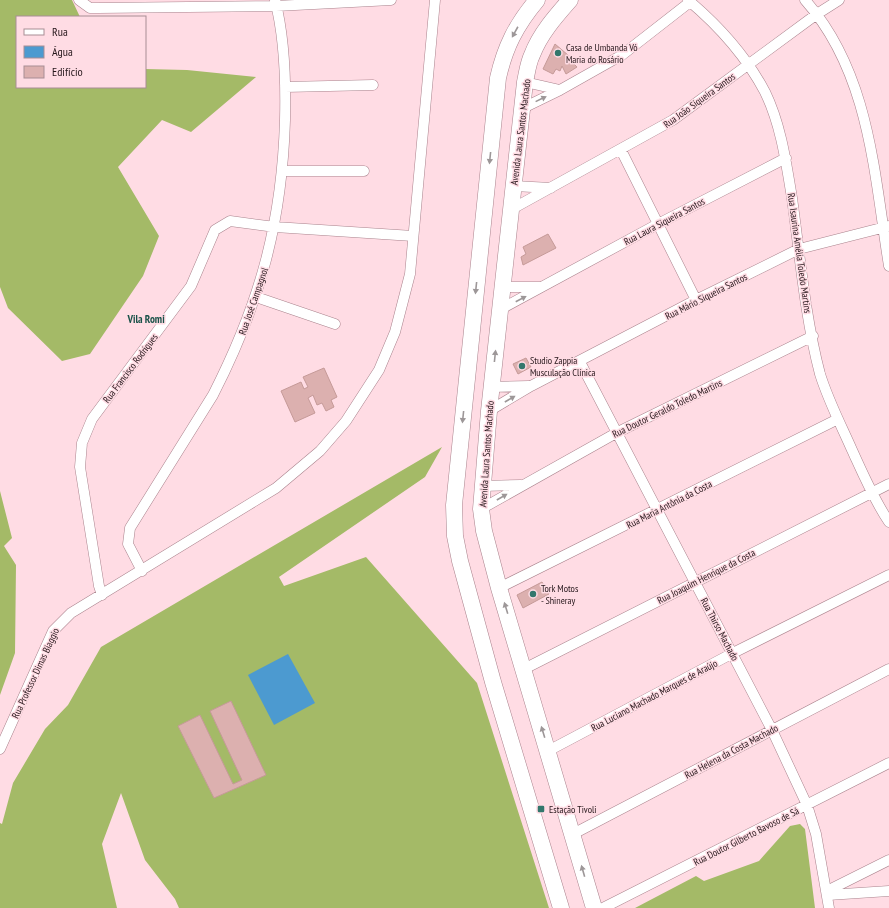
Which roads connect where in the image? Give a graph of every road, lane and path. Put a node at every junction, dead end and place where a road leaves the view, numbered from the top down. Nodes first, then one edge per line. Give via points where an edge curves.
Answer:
1 (391, 0) edge
2 (435, 0) edge
3 (537, 0) edge
4 (570, 0) edge
5 (805, 0) edge
6 (839, 0) edge
7 (689, 1) edge
8 (81, 2) edge
9 (276, 3) edge
10 (817, 14) junction
11 (748, 64) junction
12 (525, 82) junction
13 (373, 85) dead end
14 (285, 87) junction
15 (560, 90) junction
16 (521, 109) junction
17 (621, 150) junction
18 (786, 158) junction
19 (282, 171) junction
20 (364, 171) dead end
21 (514, 186) junction
22 (551, 188) junction
23 (512, 209) junction
24 (658, 224) junction
25 (886, 226) edge
26 (275, 227) junction
27 (413, 236) junction
28 (799, 250) junction
29 (889, 266) edge
30 (502, 287) junction
31 (542, 287) junction
32 (256, 297) junction
33 (696, 300) junction
34 (499, 310) junction
35 (335, 324) dead end
36 (813, 336) junction
37 (580, 362) junction
38 (531, 386) junction
39 (492, 387) junction
40 (489, 411) junction
41 (838, 419) junction
42 (618, 432) junction
43 (889, 484) edge
44 (523, 485) junction
45 (482, 486) junction
46 (871, 492) junction
47 (481, 509) junction
48 (658, 509) junction
49 (889, 522) edge
50 (142, 571) junction
51 (889, 575) edge
52 (695, 581) junction
53 (500, 588) junction
54 (102, 595) junction
55 (733, 653) junction
56 (524, 669) junction
57 (889, 669) edge
58 (772, 730) junction
59 (0, 749) edge
60 (548, 751) junction
61 (889, 763) edge
62 (807, 805) junction
63 (572, 834) junction
64 (889, 860) edge
65 (889, 891) edge
66 (828, 893) junction
67 (560, 908) edge
68 (594, 908) edge
69 (603, 908) edge
70 (829, 908) edge

1 - 9 street
2 - 27 street, Rua Professor Dimas Biaggio
3 -> 67 main road via 514,33 503,55 498,78 454,505 454,536
4 - 12 main road, Avenida Laura Santos Machado via 538,41 531,56
5 - 10 street
6 - 10 street, Rua João Siqueira Santos
7 - 11 street, Rua Isaurina Amélia Toledo Martins via 734,44
7 - 15 street via 622,55
8 - 9 street via 90,8
9 - 14 street, Rua José Campagnol via 285,62
10 - 11 street, Rua João Siqueira Santos
10 - 25 street via 842,55 854,83 863,111
11 - 17 street, Rua João Siqueira Santos via 673,120
11 - 18 street, Rua Isaurina Amélia Toledo Martins via 765,93 779,129
12 - 15 street
12 - 16 main road, Avenida Laura Santos Machado
13 - 14 street
14 - 19 street, Rua José Campagnol
16 -> 15 street
16 - 21 main road, Avenida Laura Santos Machado
17 - 22 street, Rua João Siqueira Santos
17 - 24 street
18 - 24 street, Rua Laura Siqueira Santos
18 - 28 street, Rua Isaurina Amélia Toledo Martins
19 - 20 street
19 - 26 street, Rua José Campagnol
21 - 22 street
21 - 23 main road, Avenida Laura Santos Machado
22 - 23 street, Rua João Siqueira Santos
23 - 30 main road, Avenida Laura Santos Machado
24 - 31 street, Rua Laura Siqueira Santos
24 - 33 street
25 - 28 street, Rua Mário Siqueira Santos
25 - 29 street
26 - 27 street, Rua Francisco Rodrigues
26 - 32 street, Rua José Campagnol
26 - 54 street, Rua Francisco Rodrigues via 230,221 215,230 191,286 88,427 82,443 80,467
27 - 50 street, Rua Professor Dimas Biaggio via 408,280 395,332 372,381 346,421 320,451 276,488
28 - 33 street, Rua Mário Siqueira Santos
28 - 36 street, Rua Isaurina Amélia Toledo Martins
30 - 31 street, Rua Laura Siqueira Santos
30 - 34 main road, Avenida Laura Santos Machado
34 -> 31 street, Rua Laura Siqueira Santos
32 - 35 street
32 - 50 street, Rua José Campagnol via 234,353 213,395 130,528 128,544
33 - 37 street, Rua Mário Siqueira Santos
39 -> 34 main road, Avenida Laura Santos Machado
36 - 41 street, Rua Isaurina Amélia Toledo Martins via 821,375
36 - 42 street, Rua Doutor Geraldo Toledo Martins
37 - 38 street, Rua Mário Siqueira Santos
37 - 42 street, Rua Thirso Machado
38 - 39 street, Rua Mário Siqueira Santos
40 -> 38 street, Rua Mário Siqueira Santos
39 - 40 main road, Avenida Laura Santos Machado
40 - 45 main road, Avenida Laura Santos Machado
41 - 46 street, Rua Isaurina Amélia Toledo Martins
41 - 48 street, Rua Maria Antônia da Costa
42 - 44 street, Rua Doutor Geraldo Toledo Martins
42 - 48 street, Rua Thirso Machado
43 - 46 street, Rua Joaquim Henrique da Costa
44 - 45 street, Rua Doutor Geraldo Toledo Martins
47 -> 44 street, Rua Doutor Geraldo Toledo Martins
45 - 47 main road, Avenida Laura Santos Machado
46 - 49 street, Rua Isaurina Amélia Toledo Martins
46 - 52 street, Rua Joaquim Henrique da Costa
47 - 53 main road, Avenida Laura Santos Machado via 484,531
48 - 52 street, Rua Thirso Machado
48 - 53 street, Rua Maria Antônia da Costa
50 - 54 street, Rua Professor Dimas Biaggio
51 - 55 street, Rua Luciano Machado Marques de Araújo
52 - 55 street, Rua Thirso Machado
52 - 56 street, Rua Joaquim Henrique da Costa
56 -> 53 main road, Avenida Laura Santos Machado
54 - 59 street, Rua Professor Dimas Biaggio via 71,613 53,631
55 - 58 street, Rua Thirso Machado
55 - 60 street, Rua Luciano Machado Marques de Araújo
60 -> 56 main road, Avenida Laura Santos Machado
57 - 58 street, Rua Helena da Costa Machado
58 - 62 street, Rua Thirso Machado
58 - 63 street, Rua Helena da Costa Machado
60 - 63 main road, Avenida Laura Santos Machado
61 - 62 street, Rua Doutor Gilberto Bavoso de Sá
62 - 66 street, Rua Thirso Machado via 816,834
62 - 69 street, Rua Doutor Gilberto Bavoso de Sá
68 -> 63 main road, Avenida Laura Santos Machado
64 - 66 street
65 - 66 street
66 - 70 street, Rua Thirso Machado

